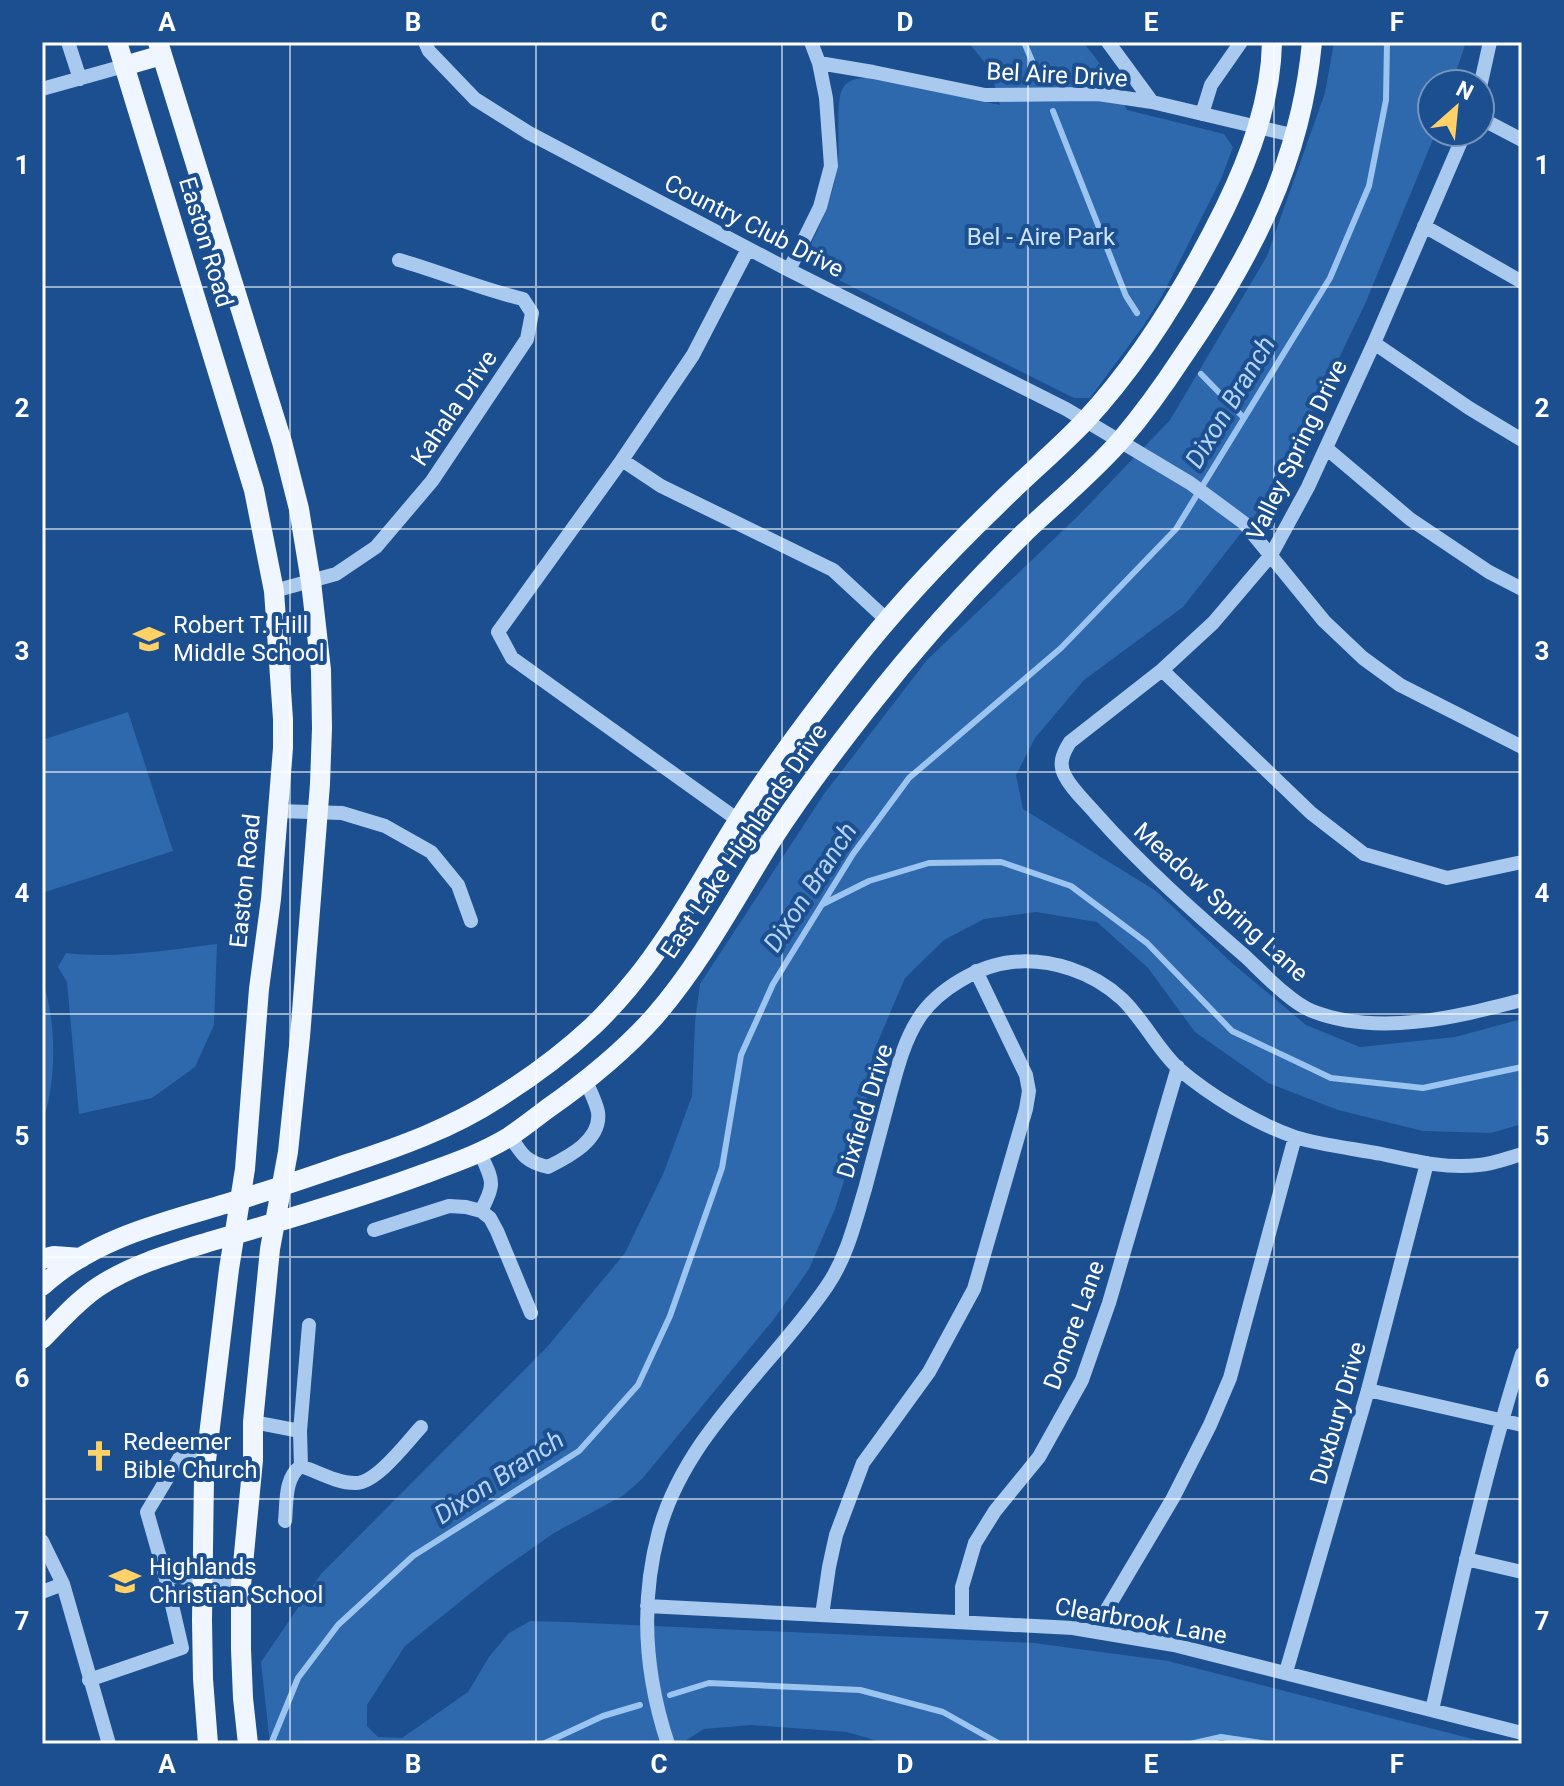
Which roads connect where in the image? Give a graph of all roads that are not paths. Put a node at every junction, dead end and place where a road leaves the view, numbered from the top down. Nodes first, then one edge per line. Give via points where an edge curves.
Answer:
1 (68, 42) edge
2 (117, 42) edge
3 (425, 42) edge
4 (811, 42) edge
5 (1108, 42) edge
6 (1241, 42) edge
7 (1272, 42) edge
8 (1312, 42) edge
9 (1490, 42) edge
10 (160, 48) edge
11 (819, 63) junction
12 (124, 66) junction
13 (1484, 68) edge
14 (80, 79) junction
15 (42, 89) edge
16 (1152, 102) junction
17 (1202, 114) junction
18 (1496, 126) edge
19 (1258, 127) junction
20 (1296, 136) junction
21 (1522, 140) edge
22 (1458, 148) edge
23 (1424, 226) junction
24 (748, 249) junction
25 (399, 260) dead end
26 (789, 270) junction
27 (1522, 282) edge
28 (1374, 343) junction
29 (1085, 420) junction
30 (1121, 440) junction
31 (1522, 440) edge
32 (1326, 448) junction
33 (622, 460) junction
34 (1271, 555) junction
35 (311, 582) junction
36 (1522, 589) edge
37 (274, 591) junction
38 (887, 620) junction
39 (1162, 670) junction
40 (1522, 747) edge
41 (1061, 768) joint
42 (278, 811) junction
43 (318, 812) junction
44 (738, 820) junction
45 (770, 843) junction
46 (1522, 862) edge
47 (471, 921) dead end
48 (976, 971) junction
49 (1522, 1000) edge
50 (1178, 1067) junction
51 (586, 1081) junction
52 (510, 1136) junction
53 (1295, 1137) junction
54 (480, 1153) junction
55 (1522, 1154) edge
56 (1427, 1163) junction
57 (282, 1186) junction
58 (241, 1199) junction
59 (481, 1211) junction
60 (275, 1222) junction
61 (374, 1230) dead end
62 (234, 1235) junction
63 (81, 1258) junction
64 (42, 1259) edge
65 (42, 1286) edge
66 (531, 1313) dead end
67 (309, 1325) dead end
68 (42, 1339) edge
69 (1522, 1354) edge
70 (1368, 1390) junction
71 (1501, 1420) junction
72 (253, 1422) junction
73 (1522, 1425) edge
74 (421, 1427) dead end
75 (300, 1431) junction
76 (207, 1451) junction
77 (301, 1466) junction
78 (285, 1521) dead end
79 (42, 1541) edge
80 (1466, 1559) junction
81 (1522, 1572) edge
82 (165, 1575) junction
83 (201, 1581) junction
84 (63, 1584) junction
85 (241, 1585) junction
86 (42, 1592) edge
87 (647, 1606) junction
88 (822, 1615) junction
89 (962, 1622) junction
90 (1094, 1631) junction
91 (1286, 1672) junction
92 (89, 1680) junction
93 (1432, 1710) junction
94 (1522, 1733) edge
95 (109, 1744) edge
96 (208, 1744) edge
97 (248, 1744) edge
98 (668, 1744) edge

1 - 14 street
2 - 12 main road, Easton Road
3 - 24 street, Country Club Drive via 475,99
4 - 11 street
5 - 16 street
6 - 17 street via 1211,85
7 - 19 main road, East Lake Highlands Drive
8 - 20 main road, East Lake Highlands Drive
9 - 13 street
10 - 12 main road
10 - 35 main road, Easton Road via 282,442
11 - 16 street, Bel Aire Drive via 985,95 1098,94
11 - 26 street via 831,166 820,207
12 - 14 street
12 - 37 main road, Easton Road via 254,490
14 - 15 street
16 - 17 street, Bel Aire Drive
17 - 19 street, Bel Aire Drive
18 - 21 street
19 - 20 street, Bel Aire Drive
19 - 29 main road, East Lake Highlands Drive via 1233,191 1180,293
20 - 30 main road, East Lake Highlands Drive via 1241,264 1204,326
22 - 23 street, Valley Spring Drive
23 - 27 street
23 - 28 street, Valley Spring Drive
24 - 26 street, Country Club Drive
24 - 33 street via 693,355
25 - 35 street, Kahala Drive via 523,299 532,313 527,339 432,481 376,547 336,574
26 - 29 street, Country Club Drive
28 - 31 street
28 - 32 street, Valley Spring Drive
29 - 30 street, Country Club Drive
29 - 38 main road, East Lake Highlands Drive
30 - 34 street, Country Club Drive via 1218,502
30 - 45 main road, East Lake Highlands Drive via 983,574 896,671
32 - 34 street, Valley Spring Drive
32 - 36 street via 1410,519
33 - 38 street via 661,486 833,570
33 - 44 street via 498,632 512,658
34 - 39 street, Valley Spring Drive via 1213,623
34 - 40 street, Country Club Drive via 1324,621 1363,658 1400,685
35 - 37 street, Kahala Drive
35 - 43 main road, Easton Road via 321,670
37 - 42 main road, Easton Road via 283,719
38 - 44 main road, East Lake Highlands Drive
39 - 41 street, Valley Spring Drive via 1070,742
39 - 46 street via 1311,813 1364,854 1447,878
41 - 49 street, Meadow Spring Lane via 1167,888 1310,1010 1356,1022 1420,1022
42 - 43 street
42 - 58 main road, Easton Road
43 - 47 street via 385,826 431,852 458,885
43 - 57 main road, Easton Road
44 - 45 street
44 - 57 main road, East Lake Highlands Drive via 658,950 594,1025 532,1075 456,1122
45 - 51 main road, East Lake Highlands Drive via 699,959 657,1013
48 - 50 street, Dixfield Drive via 1016,961 1084,973 1122,999
48 - 87 street, Dixfield Drive via 940,995 920,1017 901,1056 848,1245 829,1283 709,1433 675,1487 651,1565
48 - 88 street via 1026,1075 1026,1109 974,1289 929,1372 863,1463 836,1535
50 - 53 street, Dixfield Drive via 1215,1096
50 - 89 street, Donore Lane via 1082,1380 1039,1457 975,1543 962,1587
51 - 52 main road, East Lake Highlands Drive
51 - 52 street via 599,1115 593,1134 575,1153 548,1167 530,1163
52 - 54 main road, East Lake Highlands Drive
53 - 56 street, Dixfield Drive
53 - 90 street via 1230,1378 1173,1498
54 - 59 street via 492,1186
54 - 60 main road, East Lake Highlands Drive
55 - 56 street, Dixfield Drive via 1481,1165
56 - 70 street, Duxbury Drive
57 - 58 main road, East Lake Highlands Drive
57 - 60 main road, Easton Road
58 - 62 main road, Easton Road
58 - 63 main road, East Lake Highlands Drive via 114,1240
59 - 61 street via 449,1206
59 - 66 street via 497,1231
60 - 62 main road, East Lake Highlands Drive
60 - 72 main road, Easton Road
62 - 68 main road, East Lake Highlands Drive via 124,1272 93,1290
62 - 76 main road, Easton Road
63 - 64 main road
63 - 65 main road, East Lake Highlands Drive
67 - 75 street
69 - 71 street
70 - 71 street
70 - 91 street, Duxbury Drive
71 - 73 street
71 - 80 street
72 - 75 street
72 - 85 main road, Easton Road
74 - 77 street via 371,1479 358,1484
75 - 77 street
76 - 82 street via 183,1452 147,1512
76 - 83 main road, Easton Road
77 - 78 street via 289,1480
79 - 84 street
80 - 81 street
80 - 93 street
82 - 83 street
82 - 92 street via 182,1648
83 - 85 street
83 - 96 main road, Easton Road
84 - 86 street
84 - 92 street
85 - 97 main road, Easton Road
87 - 88 street, Clearbrook Lane
87 - 98 street, Dixfield Drive via 646,1647
88 - 89 street, Clearbrook Lane
89 - 90 street, Clearbrook Lane
90 - 91 street, Clearbrook Lane
91 - 93 street, Clearbrook Lane
92 - 95 street
93 - 94 street, Clearbrook Lane

